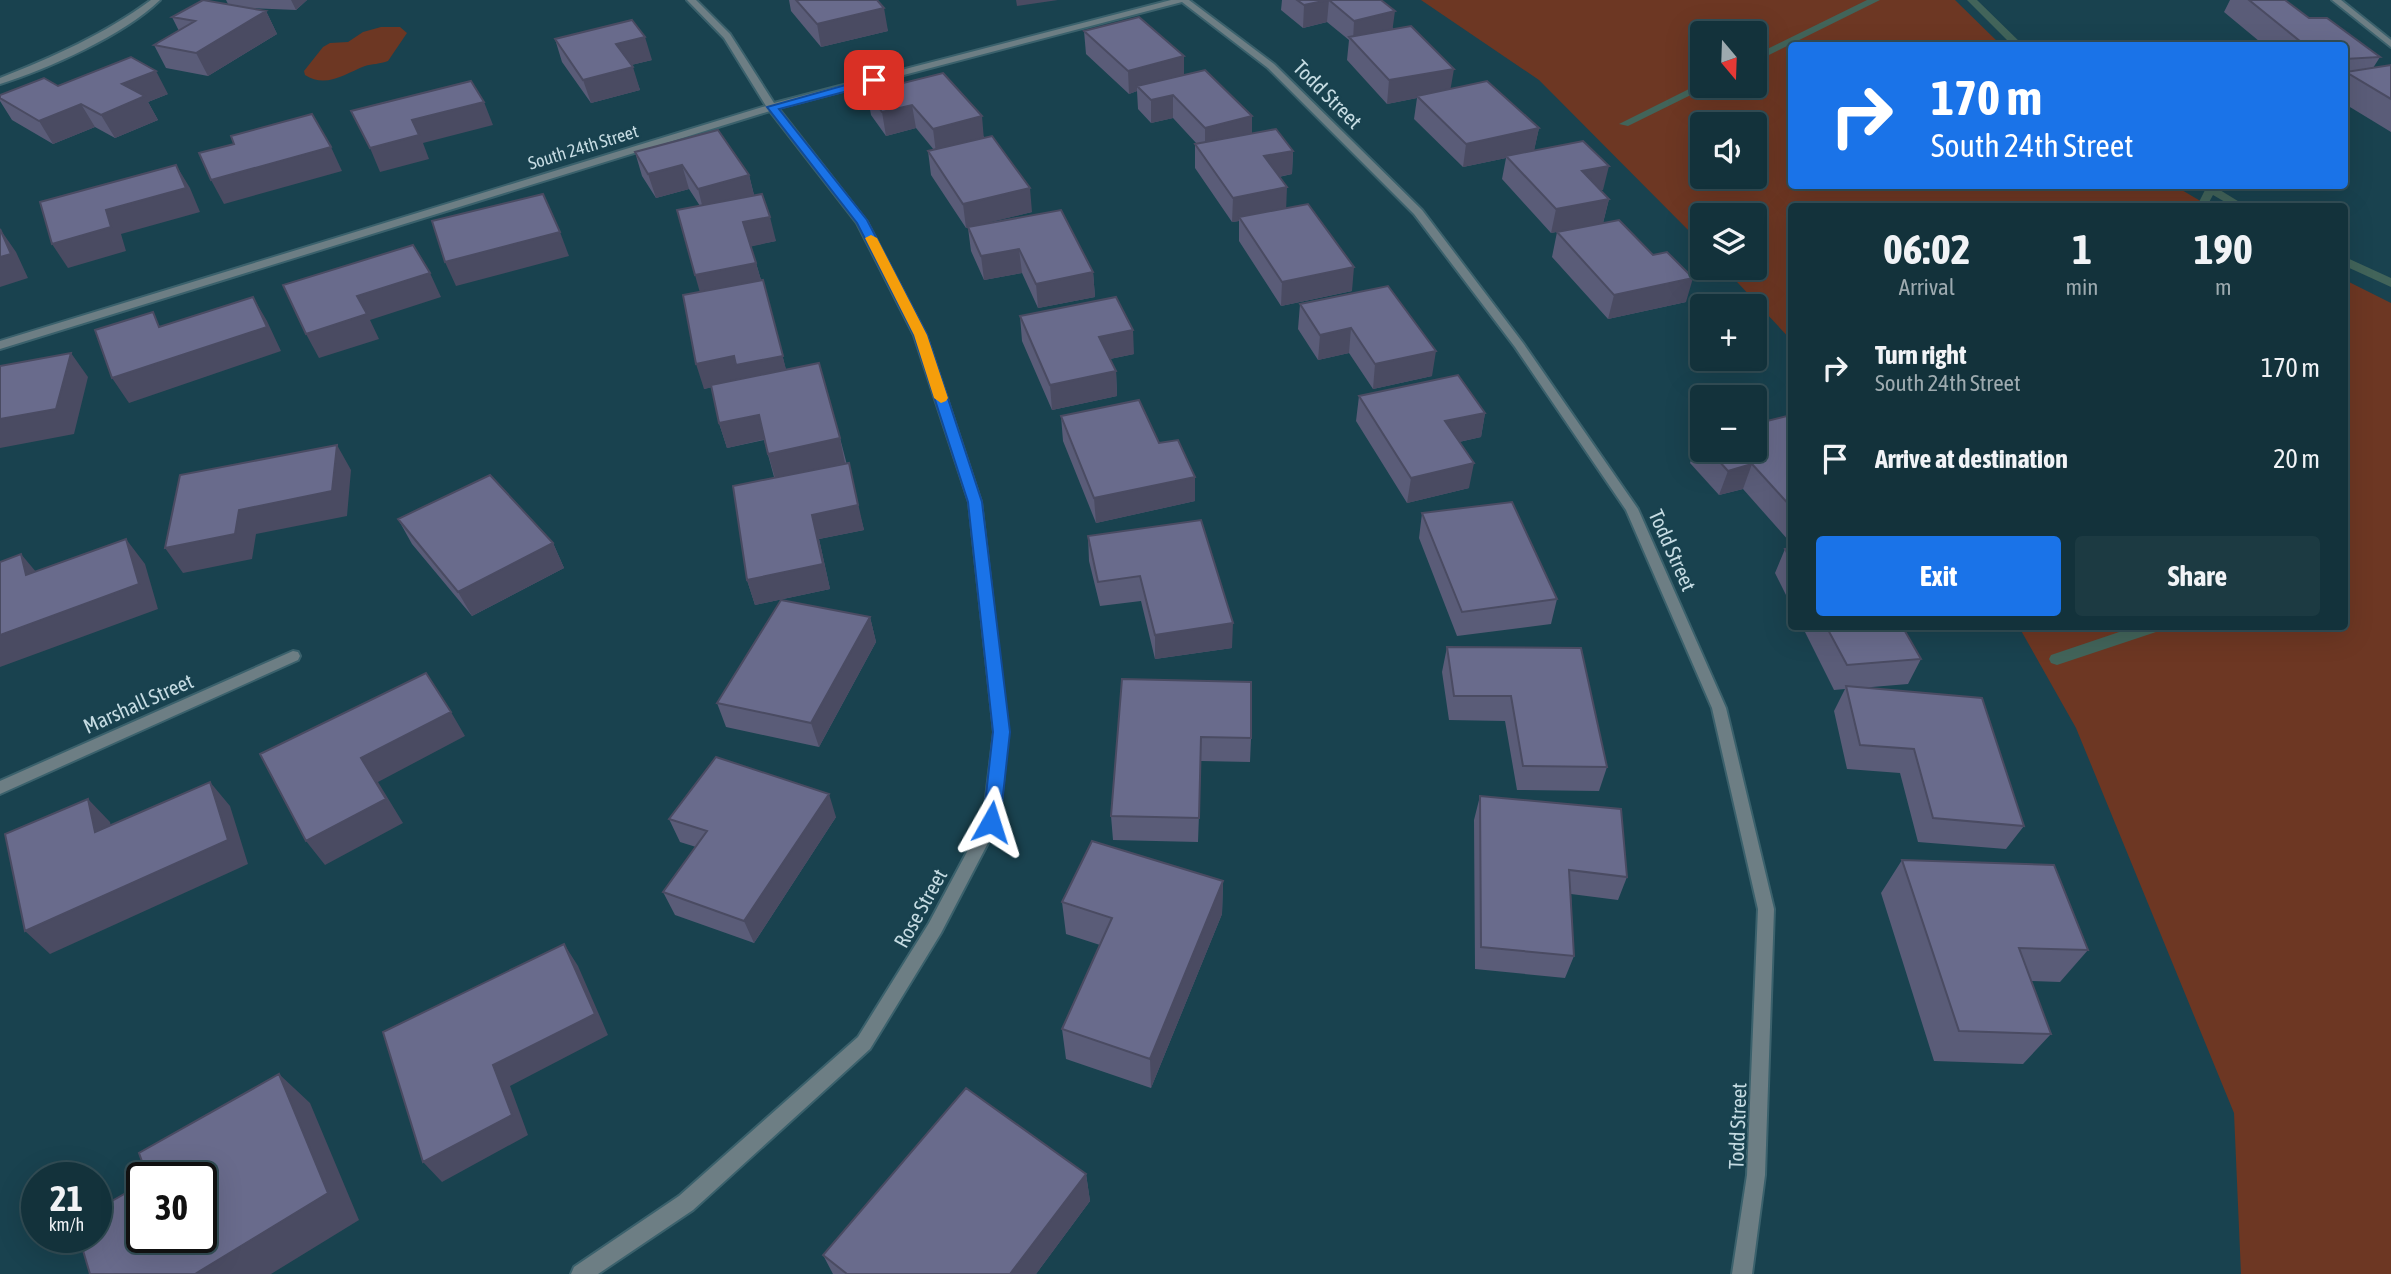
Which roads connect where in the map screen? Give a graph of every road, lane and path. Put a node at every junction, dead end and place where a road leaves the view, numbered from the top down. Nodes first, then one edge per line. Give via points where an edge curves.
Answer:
1 (156, 0) edge
2 (691, 0) edge
3 (1183, 0) edge
4 (2336, 0) edge
5 (2391, 44) edge
6 (0, 81) edge
7 (772, 107) junction
8 (0, 345) edge
9 (293, 656) dead end
10 (0, 788) edge
11 (582, 1274) edge
12 (1742, 1274) edge

1 - 6 street via 129,22 53,61
2 - 7 street, Rose Street via 727,36
3 - 7 street, South 24th Street
3 - 12 street, Todd Street via 1271,66 1418,212 1632,509 1709,683 1719,708 1766,909 1756,1175
4 - 5 street
7 - 8 street, South 24th Street
7 - 11 street, Rose Street via 862,222 882,260 920,335 975,502 1001,732 991,822 935,928 864,1043 686,1203
9 - 10 street, Marshall Street

